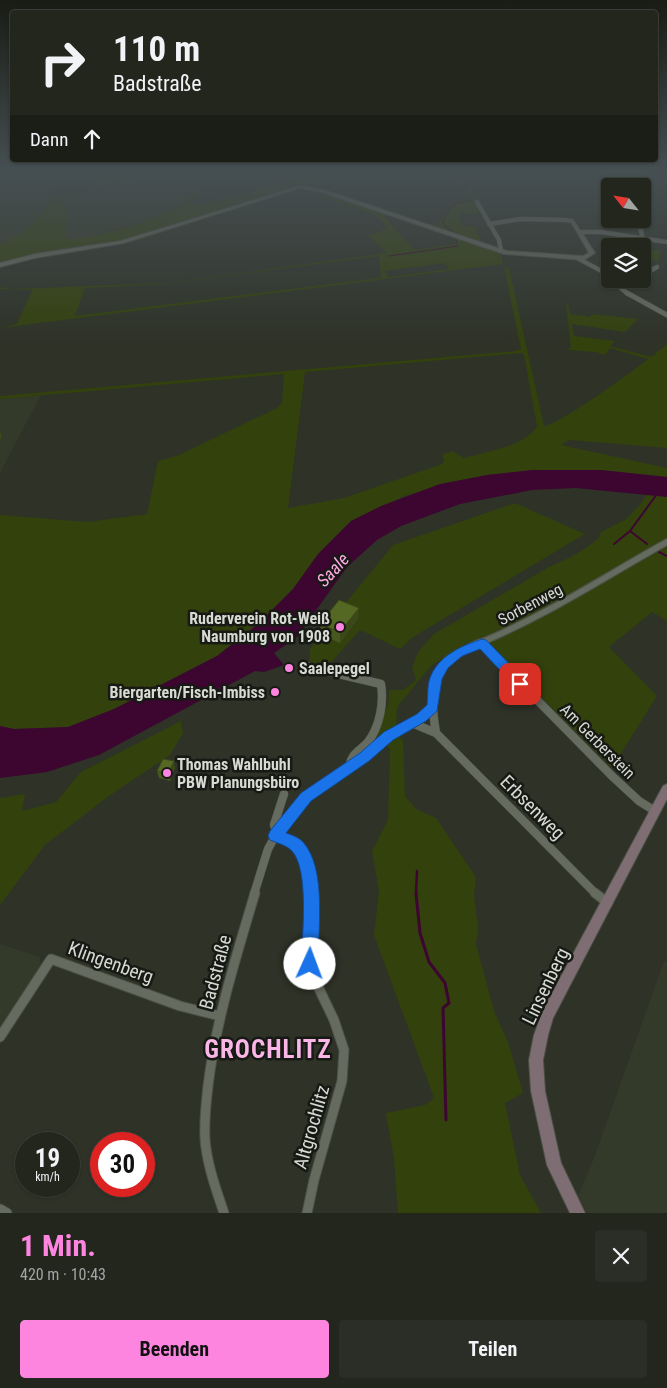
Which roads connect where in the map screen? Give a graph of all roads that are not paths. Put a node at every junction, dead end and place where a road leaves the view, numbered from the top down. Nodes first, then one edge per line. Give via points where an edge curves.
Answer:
1 (162, 230) edge
2 (437, 230) edge
3 (493, 230) edge
4 (579, 232) joint
5 (637, 238) edge
6 (651, 240) edge
7 (667, 242) edge
8 (500, 251) junction
9 (579, 259) junction
10 (0, 265) edge
11 (657, 268) dead end
12 (651, 271) edge
13 (601, 272) edge
14 (621, 288) edge
15 (667, 315) edge
16 (667, 542) edge
17 (482, 644) junction
18 (305, 666) dead end
19 (433, 707) junction
20 (412, 724) junction
21 (436, 733) junction
22 (350, 768) junction
23 (667, 788) edge
24 (284, 794) dead end
25 (655, 811) junction
26 (276, 834) junction
27 (608, 903) junction
28 (220, 1016) junction
29 (0, 1037) edge
30 (0, 1209) edge
31 (7, 1213) edge
32 (224, 1213) edge
33 (308, 1213) edge
34 (578, 1213) edge

1 - 10 street via 122,242
2 - 8 street
3 - 8 street via 499,240
4 - 5 street
4 - 9 street via 592,253
6 - 7 street
8 - 9 street
9 - 13 street
11 - 12 street
14 - 15 street via 631,298
16 - 17 street, Sorbenweg via 521,626
17 - 19 street, Sorbenweg via 458,653 443,665 435,683
17 - 25 street, Am Gerberstein via 618,781
18 - 22 street, Badstraße via 381,684 383,699 370,738 349,762
19 - 20 street
19 - 21 street, Sorbenweg
20 - 21 street
20 - 22 street via 388,736
21 - 27 street, Erbsenweg
22 - 26 street, Badstraße via 306,797
23 - 25 main road, Linsenberg
24 - 26 street, Badstraße via 274,825
25 - 27 main road, Linsenberg
26 - 28 street, Badstraße via 264,860
26 - 33 street, Altgrochlitz via 295,844 307,862 311,889 310,970 334,1020 344,1050 342,1081
27 - 34 main road, Linsenberg via 546,1020 536,1060 536,1084 551,1154
28 - 29 street, Klingenberg via 180,1006 52,959
28 - 32 street, Badstraße via 211,1064 205,1132 209,1165
30 - 31 street

